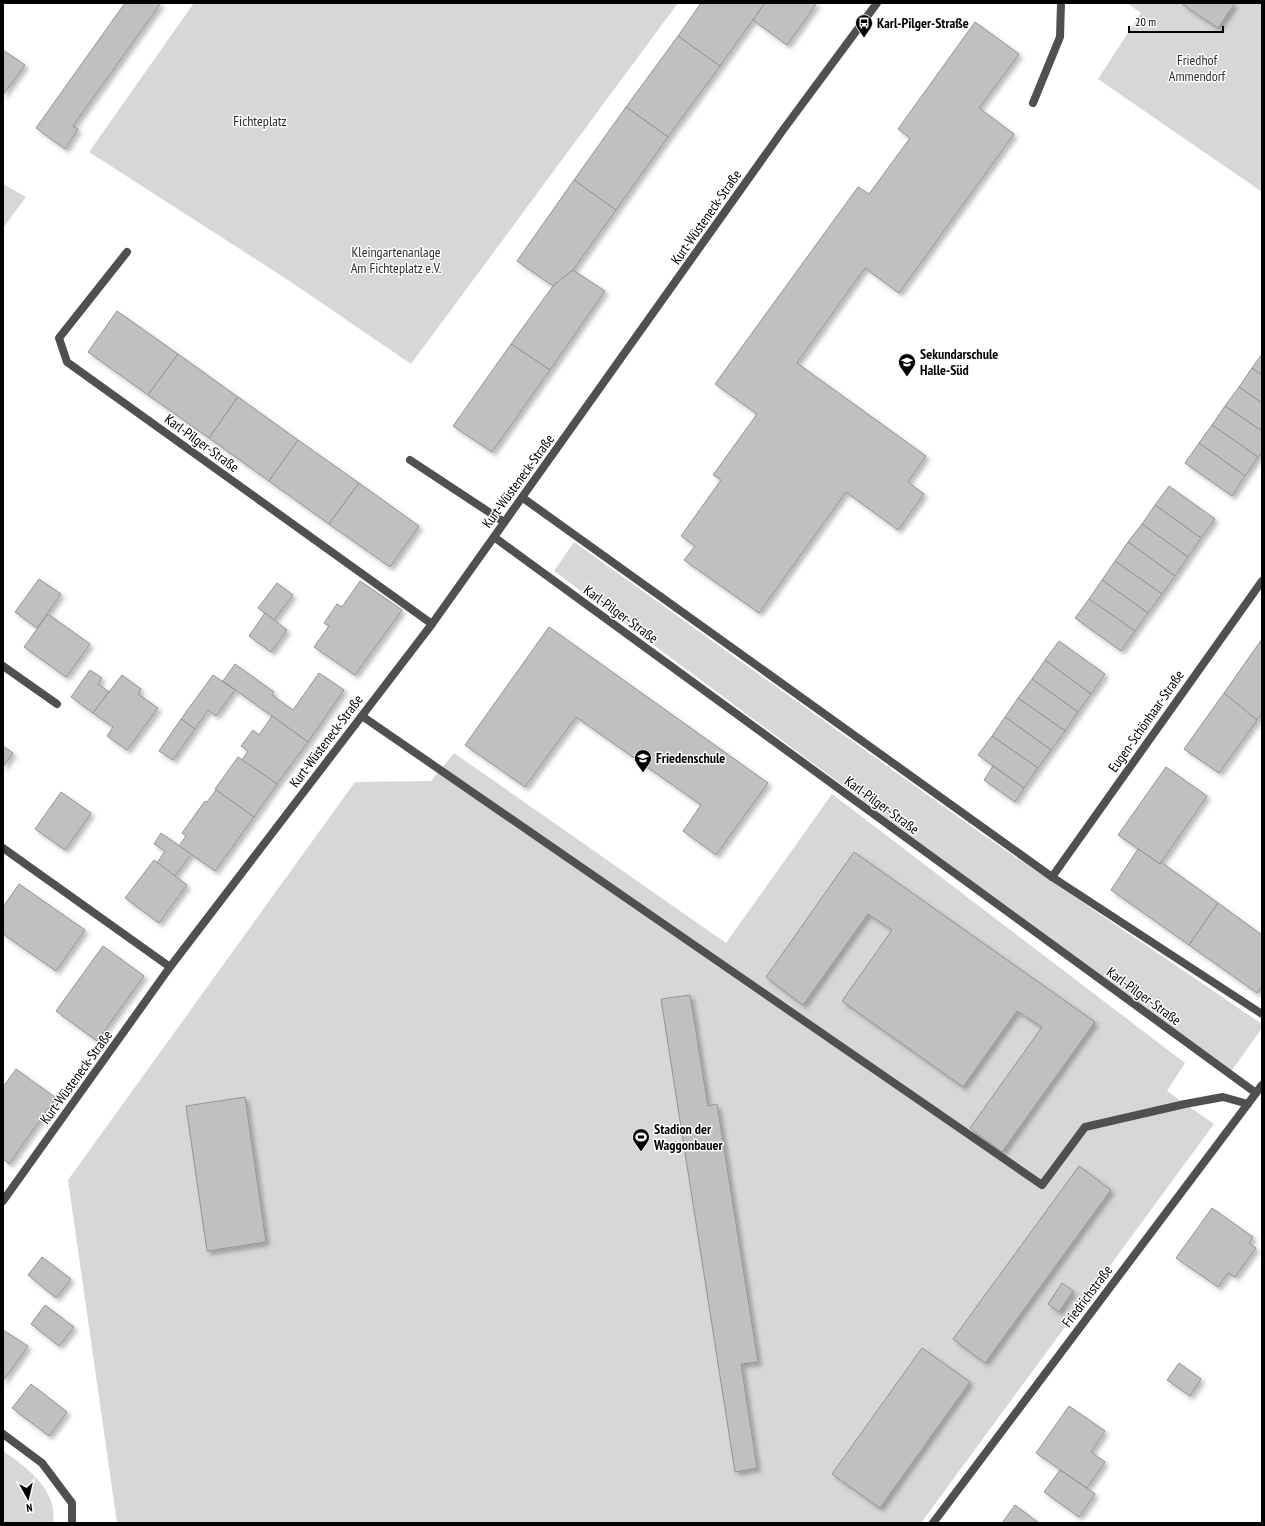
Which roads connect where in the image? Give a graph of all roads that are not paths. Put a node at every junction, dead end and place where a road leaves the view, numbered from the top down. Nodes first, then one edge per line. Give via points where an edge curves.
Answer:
1 (877, 3) edge
2 (1061, 3) edge
3 (1033, 104) dead end
4 (127, 252) dead end
5 (410, 460) dead end
6 (522, 498) junction
7 (504, 522) junction
8 (494, 537) junction
9 (1262, 581) edge
10 (432, 624) junction
11 (3, 666) edge
12 (57, 704) dead end
13 (362, 716) junction
14 (3, 848) edge
15 (1052, 877) junction
16 (170, 967) junction
17 (1262, 1014) edge
18 (1262, 1084) edge
19 (1256, 1093) junction
20 (1248, 1104) junction
21 (3, 1201) edge
22 (3, 1434) edge
23 (72, 1523) edge
24 (933, 1523) edge

1 - 6 street, Kurt-Wüsteneck-Straße via 783,130
2 - 3 street via 1060,37
4 - 10 street, Karl-Pilger-Straße via 59,338 68,362
5 - 7 street
6 - 7 street, Kurt-Wüsteneck-Straße
6 - 15 street
7 - 8 street, Kurt-Wüsteneck-Straße
8 - 10 street, Kurt-Wüsteneck-Straße
8 - 19 street, Karl-Pilger-Straße
9 - 15 street, Eugen-Schönhaar-Straße
10 - 13 street, Kurt-Wüsteneck-Straße
11 - 12 street
13 - 16 street, Kurt-Wüsteneck-Straße
13 - 20 street via 1042,1185 1085,1127 1223,1097
14 - 16 street
15 - 17 street
16 - 21 street, Kurt-Wüsteneck-Straße
18 - 19 street, Friedrichstraße
19 - 20 street, Friedrichstraße
20 - 24 street, Friedrichstraße
22 - 23 street via 42,1462 72,1503

